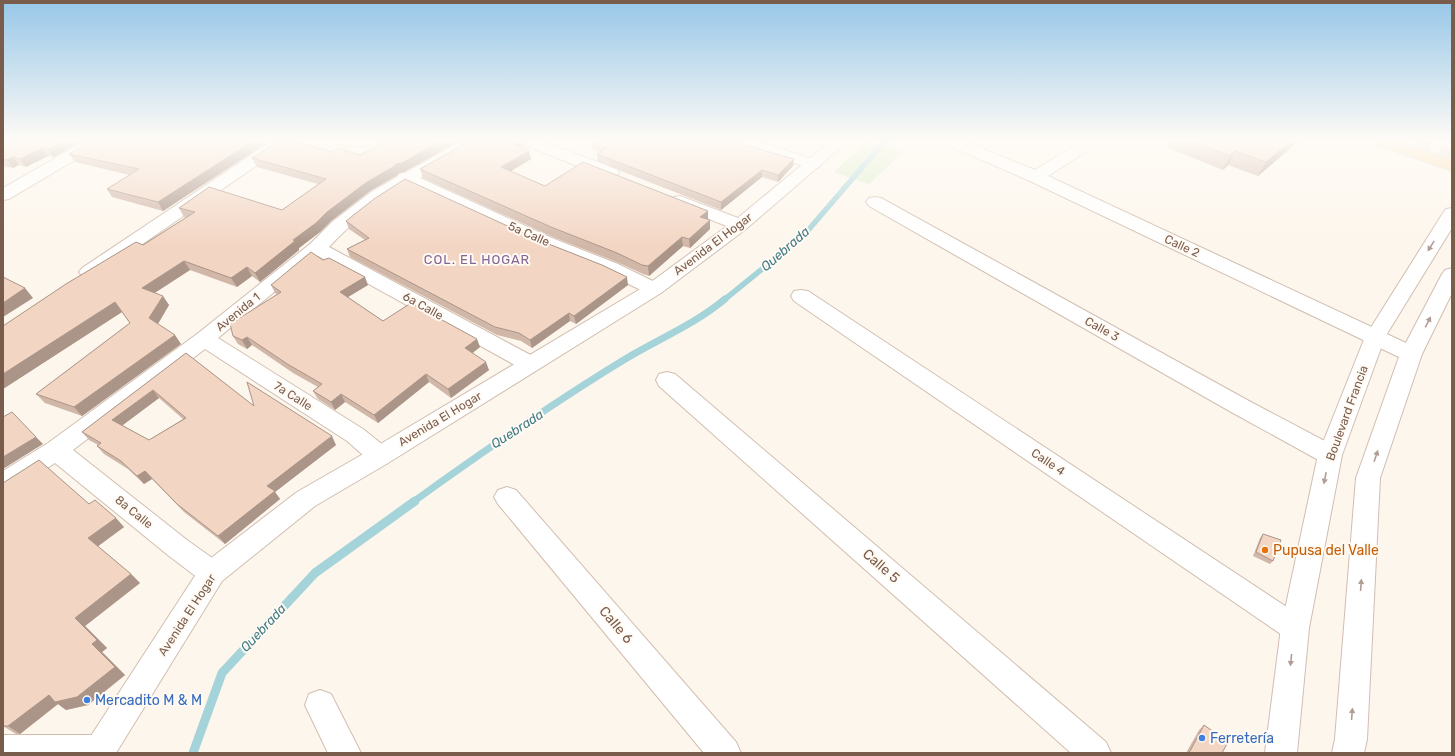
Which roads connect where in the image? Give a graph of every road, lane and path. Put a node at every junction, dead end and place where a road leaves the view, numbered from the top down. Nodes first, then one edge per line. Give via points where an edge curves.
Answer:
1 (35, 176) edge
2 (230, 176) edge
3 (408, 176) edge
4 (618, 176) edge
5 (798, 176) edge
6 (1036, 177) edge
7 (405, 178) junction
8 (622, 178) edge
9 (3, 195) edge
10 (666, 195) edge
11 (875, 202) dead end
12 (1452, 213) edge
13 (740, 225) junction
14 (317, 248) junction
15 (1452, 274) edge
16 (74, 282) edge
17 (654, 289) junction
18 (801, 296) dead end
19 (1376, 337) junction
20 (204, 339) junction
21 (1411, 354) junction
22 (530, 364) junction
23 (666, 380) dead end
24 (56, 450) junction
25 (1330, 455) junction
26 (380, 456) junction
27 (3, 484) edge
28 (507, 497) dead end
29 (212, 573) junction
30 (1295, 628) junction
31 (320, 705) dead end
32 (3, 750) edge
33 (99, 752) edge
34 (345, 753) edge
35 (725, 753) edge
36 (1095, 753) edge
37 (1282, 753) edge
38 (1348, 753) edge

1 - 9 street
2 - 16 street
3 - 7 street, Avenida 1
4 - 8 street
5 - 13 street, Avenida El Hogar
6 - 19 street, Calle 2
7 - 14 street, Avenida 1 via 338,226
7 - 17 street, 5a Calle
10 - 13 street
11 - 25 street, Calle 3
12 -> 19 street, Boulevard Francia
13 - 17 street, Avenida El Hogar
14 - 20 street, Avenida 1
14 - 22 street, 6a Calle
21 -> 15 street
17 - 22 street, Avenida El Hogar
18 - 30 street, Calle 4
19 - 21 street, Calle 2
19 - 25 street, Boulevard Francia
20 - 24 street, Avenida 1
20 - 26 street, 7a Calle via 355,435
38 -> 21 street via 1368,478
22 - 26 street, Avenida El Hogar
23 - 36 street, Calle 5
24 - 27 street, Avenida 1
24 - 29 street, 8a Calle
25 -> 30 street, Boulevard Francia
26 - 29 street, Avenida El Hogar via 306,499
28 - 35 street, Calle 6
29 - 33 street, Avenida El Hogar
30 -> 37 street, Boulevard Francia
31 - 34 street
32 - 33 street

